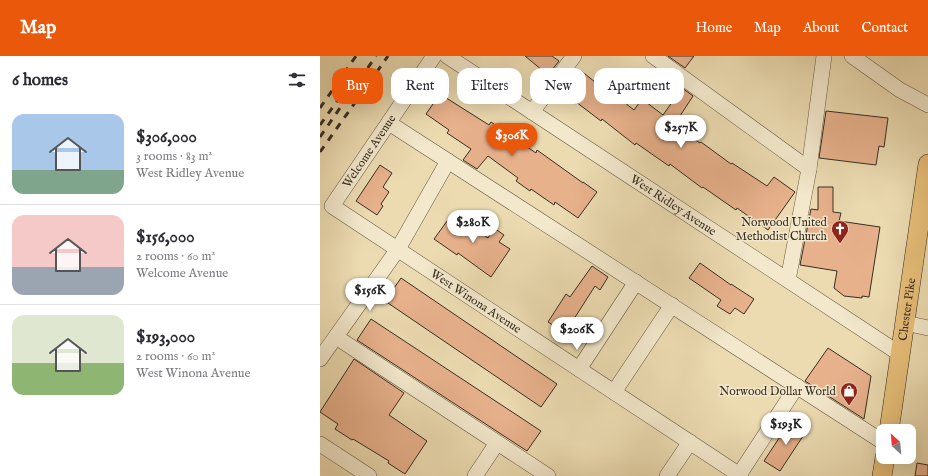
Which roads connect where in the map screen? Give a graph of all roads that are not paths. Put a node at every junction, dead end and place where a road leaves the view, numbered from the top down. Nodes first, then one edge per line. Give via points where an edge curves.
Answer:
1 (434, 56) edge
2 (447, 56) edge
3 (574, 56) edge
4 (654, 56) edge
5 (824, 56) edge
6 (852, 56) edge
7 (928, 105) edge
8 (532, 112) junction
9 (389, 122) junction
10 (448, 161) junction
11 (928, 164) edge
12 (809, 169) junction
13 (332, 206) joint
14 (924, 216) edge
15 (398, 249) junction
16 (788, 280) junction
17 (636, 282) junction
18 (672, 305) junction
19 (904, 323) junction
20 (928, 328) edge
21 (336, 337) junction
22 (900, 354) junction
23 (320, 359) edge
24 (578, 369) junction
25 (797, 386) junction
26 (614, 392) junction
27 (890, 424) edge
28 (876, 437) edge
29 (690, 442) junction
30 (497, 443) junction
31 (320, 444) edge
32 (884, 464) edge
33 (740, 475) edge
34 (369, 476) edge
35 (474, 476) edge
36 (548, 476) edge
37 (667, 476) edge
38 (882, 476) edge

1 - 9 street, Welcome Avenue
2 - 8 street, West Ridley Avenue
3 - 8 street
4 - 12 street
5 - 12 street
6 - 7 street via 900,90
8 - 16 street, West Ridley Avenue
9 - 10 street
9 - 13 street, Welcome Avenue
10 - 15 street
10 - 17 street
11 - 14 main road, Chester Pike
12 - 16 street
13 - 15 street, West Winona Avenue
14 - 19 main road, Chester Pike
15 - 21 street
15 - 24 street, West Winona Avenue
16 - 22 street, West Ridley Avenue
17 - 18 street
17 - 24 street
18 - 25 street
18 - 26 street
19 - 20 street
19 - 22 main road, Chester Pike
21 - 23 street
21 - 30 street
22 - 27 main road, Chester Pike
24 - 26 street, West Winona Avenue
25 - 28 street
25 - 33 street
26 - 29 street, West Winona Avenue
29 - 33 street, West Winona Avenue
29 - 37 street
30 - 35 street
30 - 36 street
31 - 34 street
32 - 38 main road

